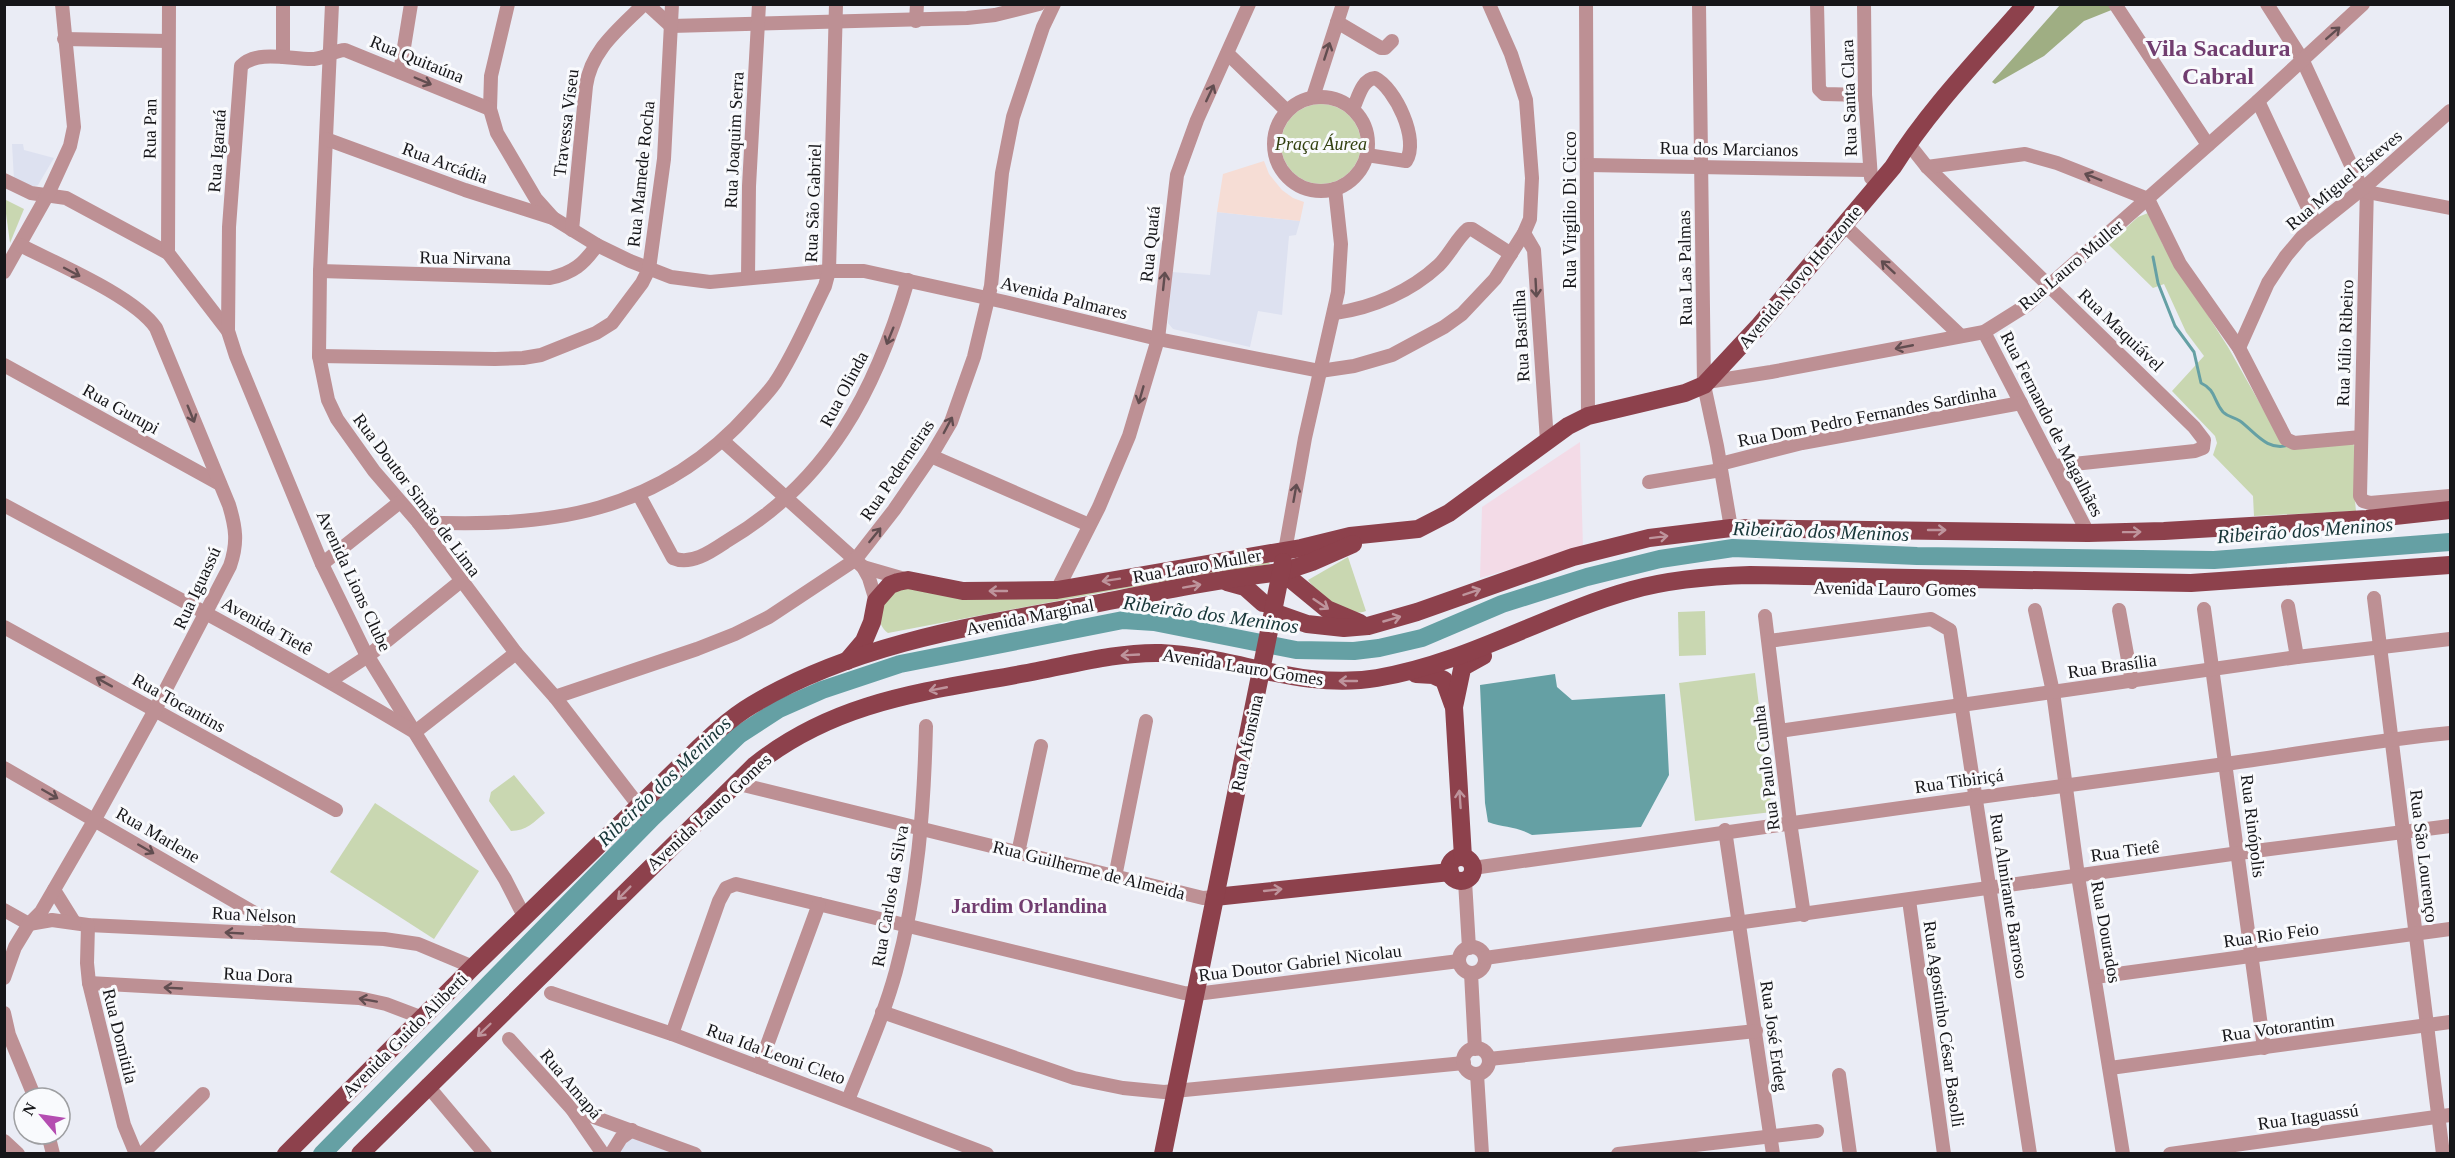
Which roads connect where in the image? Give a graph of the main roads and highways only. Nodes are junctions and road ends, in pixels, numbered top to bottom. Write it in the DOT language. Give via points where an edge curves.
graph roads {
  1 [pos="2026,4"];
  2 [pos="2041,4"];
  3 [pos="1911,147"];
  4 [pos="1706,383"];
  5 [pos="2451,510"];
  6 [pos="1404,531"];
  7 [pos="1278,552"];
  8 [pos="2451,565"];
  9 [pos="1276,573"];
  10 [pos="2451,576"];
  11 [pos="1222,580"];
  12 [pos="1266,617"];
  13 [pos="872,622"];
  14 [pos="1368,626"];
  15 [pos="908,641"];
  16 [pos="847,661"];
  17 [pos="1257,664"];
  18 [pos="1406,673"];
  19 [pos="1454,707"];
  20 [pos="1209,898"];
  21 [pos="1170,1091"];
  22 [pos="286,1154"];
  23 [pos="360,1154"];
  24 [pos="1151,1154"];
  25 [pos="1163,1154"];
  1 -- 3 [label="main road, Avenida Novo Horizonte"];
  2 -- 3 [label="main road, Avenida Novo Horizonte"];
  3 -- 4 [label="main road, Avenida Novo Horizonte"];
  4 -- 6 [label="main road, Rua Lauro Muller" via="1684,393 1588,416 1568,426 1449,513 1418,529"];
  14 -- 5 [label="main road, one-way" via="1573,557 1648,538 1731,528 2088,533 2356,520"];
  6 -- 7 [label="main road, Rua Lauro Muller" via="1350,536"];
  6 -- 9 [label="main road, Rua Lauro Muller" via="1348,546"];
  7 -- 9 [label="main road, Rua Afonsina"];
  7 -- 13 [label="main road, Rua Lauro Muller, one-way" via="1057,590 963,591 908,580 890,585 876,601"];
  8 -- 18 [label="main road, Avenida Lauro Gomes" via="2192,583 1703,577 1617,594"];
  9 -- 11 [label="main road, Rua Lauro Muller"];
  9 -- 12 [label="main road, Rua Afonsina"];
  9 -- 14 [label="main road, one-way" via="1327,609"];
  10 -- 19 [label="main road, Avenida Lauro Gomes" via="2192,593 1751,585 1684,590 1617,605 1479,658 1462,669"];
  11 -- 12 [label="main road" via="1245,587"];
  15 -- 11 [label="main road, Avenida Marginal, one-way"];
  12 -- 14 [label="main road" via="1344,628"];
  12 -- 17 [label="main road, Rua Afonsina"];
  13 -- 15 [label="main road, Avenida Marginal" via="887,638"];
  13 -- 16 [label="main road" via="864,641"];
  15 -- 16 [label="main road, Avenida Marginal"];
  16 -- 22 [label="main road, Avenida Guido Aliberti" via="751,705 711,737"];
  18 -- 17 [label="main road, Avenida Lauro Gomes, one-way" via="1341,681"];
  17 -- 20 [label="main road, Rua Afonsina"];
  17 -- 23 [label="main road, Avenida Lauro Gomes, one-way" via="1160,653 1117,656 906,695 810,728 779,747 735,783"];
  18 -- 19 [label="main road, Avenida Lauro Gomes" via="1441,678"];
  20 -- 19 [label="main road, Rua Guilherme de Almeida, one-way" via="1463,870"];
  20 -- 21 [label="main road, Rua Afonsina"];
  21 -- 24 [label="main road, Rua Afonsina"];
  21 -- 25 [label="main road, Rua Afonsina"];
}
